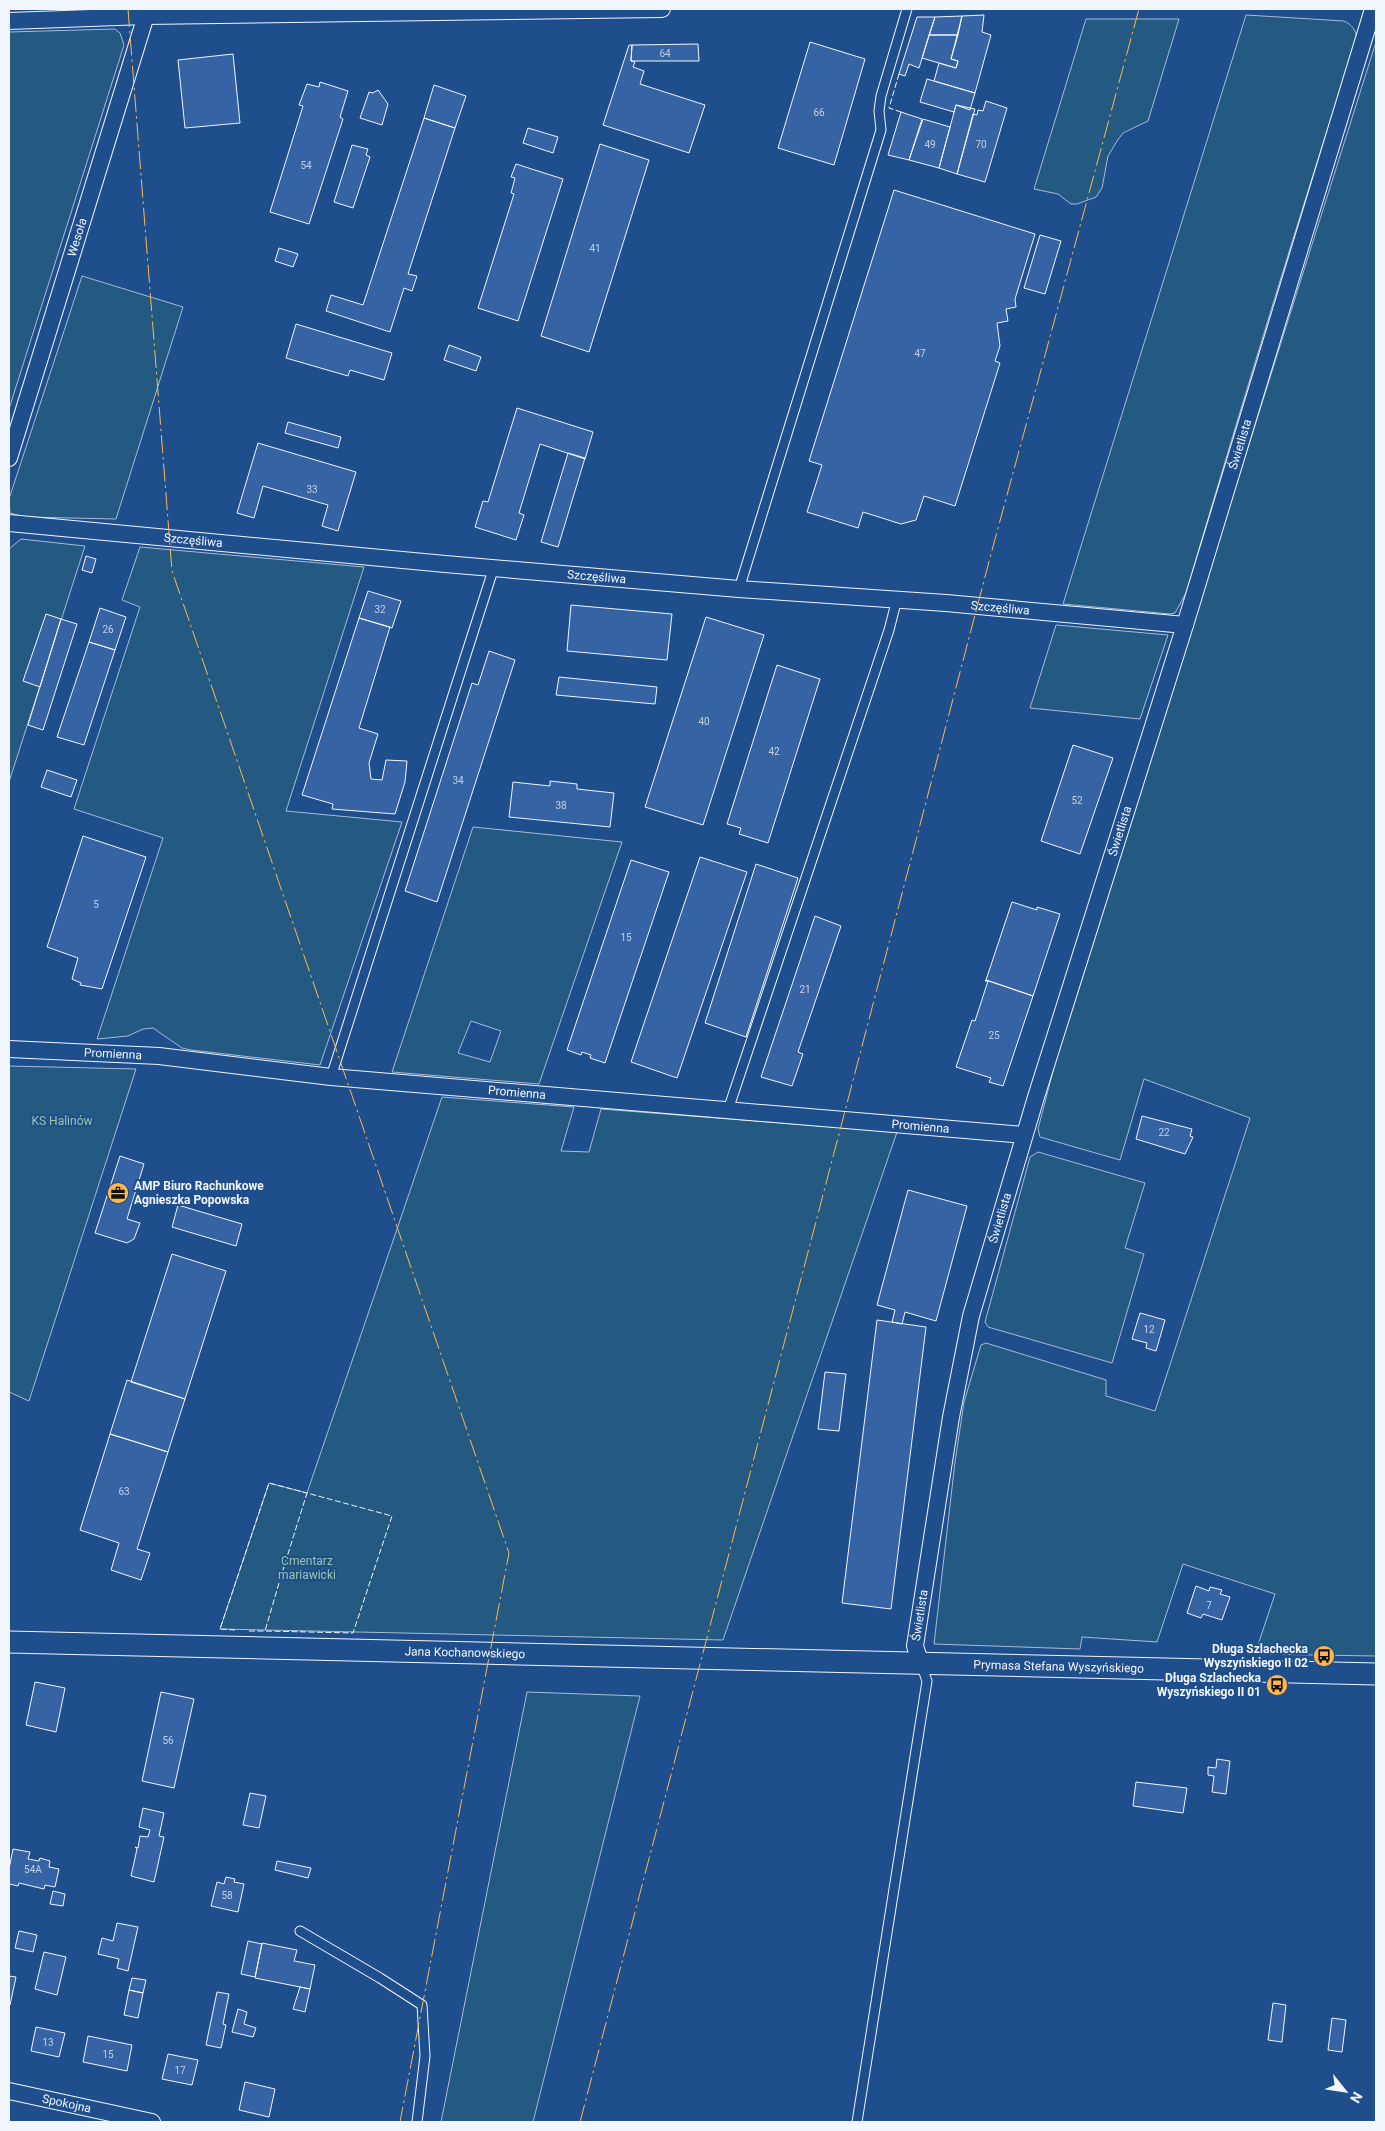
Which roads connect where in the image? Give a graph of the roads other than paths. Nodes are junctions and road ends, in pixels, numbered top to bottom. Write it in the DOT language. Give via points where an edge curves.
graph roads {
  1 [pos="662,9"];
  2 [pos="907,9"];
  3 [pos="1373,9"];
  4 [pos="146,12"];
  5 [pos="9,21"];
  6 [pos="9,458"];
  7 [pos="9,523"];
  8 [pos="494,567"];
  9 [pos="739,588"];
  10 [pos="897,599"];
  11 [pos="1186,625"];
  12 [pos="9,1049"];
  13 [pos="331,1077"];
  14 [pos="728,1110"];
  15 [pos="1024,1135"];
  16 [pos="9,1642"];
  17 [pos="922,1664"];
  18 [pos="1376,1674"];
  19 [pos="300,1931"];
  20 [pos="9,2091"];
  21 [pos="152,2122"];
  22 [pos="417,2122"];
  23 [pos="857,2122"];
  1 -- 4 [label="street"];
  2 -- 9 [label="lane" via="881,96 881,130"];
  3 -- 11 [label="street, Świetlista"];
  4 -- 5 [label="street"];
  4 -- 6 [label="street, Wesoła"];
  7 -- 8 [label="street, Szczęśliwa"];
  8 -- 9 [label="street, Szczęśliwa"];
  8 -- 13 [label="lane"];
  9 -- 10 [label="street, Szczęśliwa"];
  10 -- 11 [label="street, Szczęśliwa"];
  10 -- 14 [label="lane"];
  11 -- 15 [label="street, Świetlista"];
  12 -- 13 [label="street, Promienna" via="158,1056"];
  13 -- 14 [label="street, Promienna"];
  14 -- 15 [label="street, Promienna"];
  15 -- 17 [label="street, Świetlista" via="972,1316 951,1417 915,1646"];
  16 -- 17 [label="street, Jana Kochanowskiego"];
  17 -- 18 [label="street, Prymasa Stefana Wyszyńskiego"];
  17 -- 23 [label="lane" via="927,1681"];
  19 -- 22 [label="lane" via="422,2005 425,2056"];
  20 -- 21 [label="street, Spokojna"];
}
